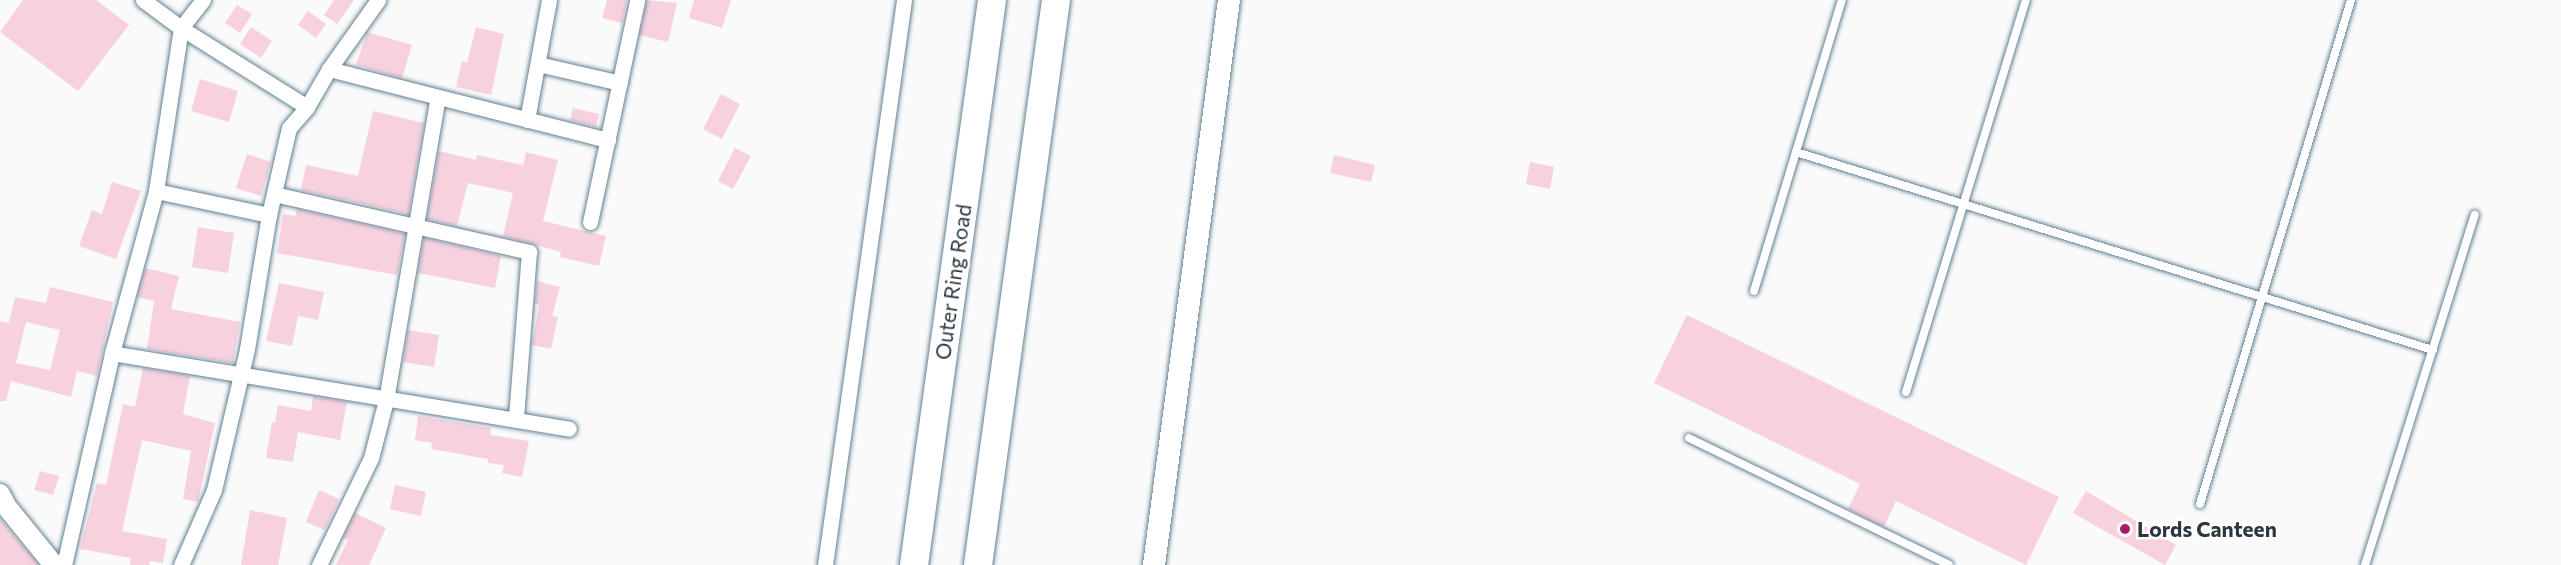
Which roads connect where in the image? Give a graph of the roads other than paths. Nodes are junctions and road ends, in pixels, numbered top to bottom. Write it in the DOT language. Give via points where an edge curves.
graph roads {
  1 [pos="143,0"];
  2 [pos="203,0"];
  3 [pos="378,0"];
  4 [pos="549,0"];
  5 [pos="637,0"];
  6 [pos="904,0"];
  7 [pos="992,0"];
  8 [pos="1056,0"];
  9 [pos="1230,0"];
  10 [pos="1842,0"];
  11 [pos="2026,0"];
  12 [pos="2351,0"];
  13 [pos="181,28"];
  14 [pos="538,63"];
  15 [pos="329,69"];
  16 [pos="620,83"];
  17 [pos="438,96"];
  18 [pos="307,107"];
  19 [pos="527,120"];
  20 [pos="608,140"];
  21 [pos="1796,152"];
  22 [pos="156,191"];
  23 [pos="273,194"];
  24 [pos="1964,204"];
  25 [pos="2475,215"];
  26 [pos="269,216"];
  27 [pos="590,222"];
  28 [pos="417,224"];
  29 [pos="1754,291"];
  30 [pos="2262,297"];
  31 [pos="2433,350"];
  32 [pos="112,353"];
  33 [pos="241,375"];
  34 [pos="1906,392"];
  35 [pos="387,400"];
  36 [pos="516,419"];
  37 [pos="569,429"];
  38 [pos="1689,438"];
  39 [pos="0,494"];
  40 [pos="2200,504"];
  41 [pos="54,565"];
  42 [pos="64,565"];
  43 [pos="181,565"];
  44 [pos="319,565"];
  45 [pos="825,565"];
  46 [pos="914,565"];
  47 [pos="978,565"];
  48 [pos="1154,565"];
  49 [pos="1948,565"];
  50 [pos="2364,565"];
  1 -- 13 [label="street"];
  2 -- 13 [label="street"];
  3 -- 15 [label="street"];
  4 -- 14 [label="street"];
  5 -- 16 [label="street"];
  6 -- 45 [label="street"];
  7 -- 46 [label="highway, Outer Ring Road"];
  8 -- 47 [label="highway"];
  9 -- 48 [label="main road"];
  10 -- 21 [label="lane"];
  11 -- 24 [label="lane"];
  12 -- 30 [label="lane"];
  13 -- 18 [label="street"];
  13 -- 22 [label="street"];
  14 -- 16 [label="street"];
  14 -- 19 [label="street"];
  15 -- 17 [label="street"];
  15 -- 18 [label="street"];
  16 -- 20 [label="street"];
  17 -- 19 [label="street"];
  17 -- 28 [label="street"];
  18 -- 23 [label="street" via="289,128"];
  19 -- 20 [label="street"];
  20 -- 27 [label="street"];
  21 -- 24 [label="lane"];
  21 -- 29 [label="lane"];
  22 -- 26 [label="street"];
  22 -- 32 [label="street"];
  23 -- 26 [label="street"];
  23 -- 28 [label="street"];
  24 -- 30 [label="lane"];
  24 -- 34 [label="lane"];
  25 -- 31 [label="lane"];
  26 -- 33 [label="street"];
  28 -- 35 [label="street"];
  28 -- 36 [label="street" via="529,252"];
  30 -- 31 [label="lane"];
  30 -- 40 [label="lane"];
  31 -- 50 [label="lane"];
  32 -- 33 [label="street"];
  32 -- 42 [label="street"];
  33 -- 35 [label="street"];
  33 -- 43 [label="street" via="214,490"];
  35 -- 36 [label="street"];
  35 -- 44 [label="street" via="371,458"];
  36 -- 37 [label="street"];
  38 -- 49 [label="lane"];
  39 -- 41 [label="street"];
}
